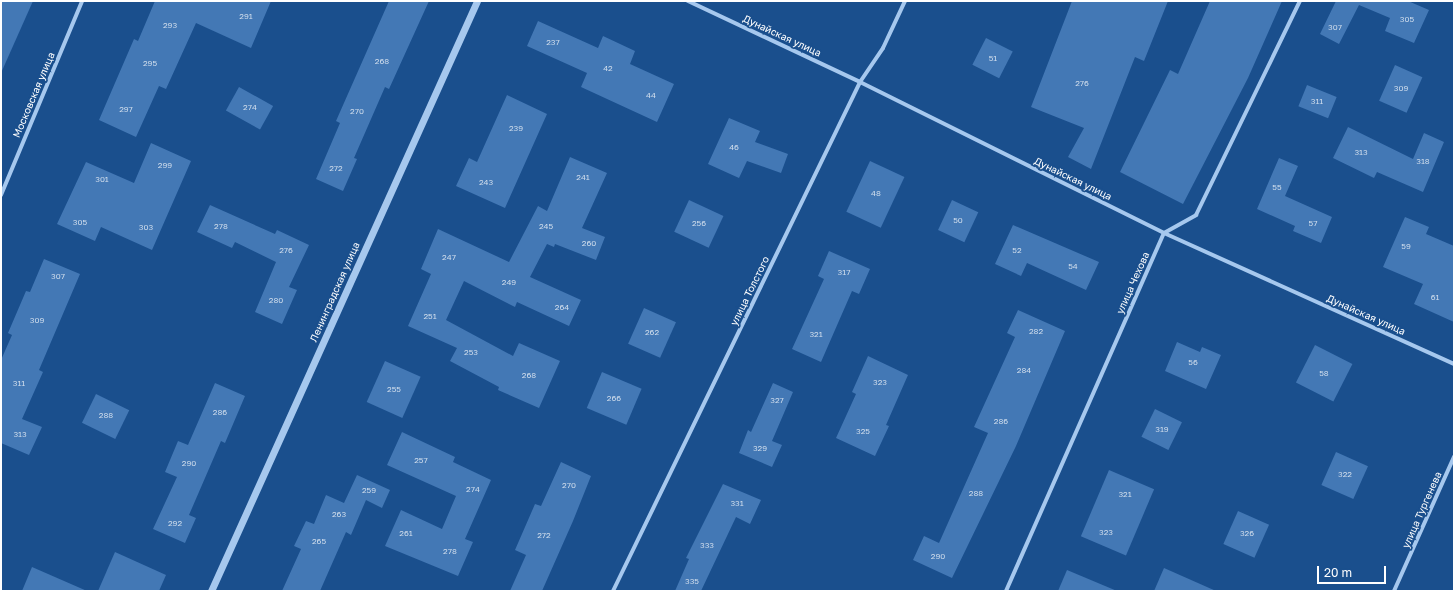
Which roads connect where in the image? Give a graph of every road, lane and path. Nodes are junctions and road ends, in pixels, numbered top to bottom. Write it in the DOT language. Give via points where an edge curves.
graph roads {
  1 [pos="82,1"];
  2 [pos="477,1"];
  3 [pos="688,1"];
  4 [pos="905,1"];
  5 [pos="1300,1"];
  6 [pos="860,82"];
  7 [pos="1,195"];
  8 [pos="1164,233"];
  9 [pos="1454,364"];
  10 [pos="1454,456"];
  11 [pos="211,591"];
  12 [pos="613,591"];
  13 [pos="1006,591"];
  14 [pos="1394,591"];
  1 -- 7 [label="street, Московская улица"];
  2 -- 11 [label="street, Ленинградская улица"];
  3 -- 6 [label="street, Дунайская улица"];
  4 -- 6 [label="street, улица Толстого" via="883,48"];
  5 -- 8 [label="street" via="1196,216"];
  6 -- 8 [label="street, Дунайская улица"];
  6 -- 12 [label="street, улица Толстого"];
  8 -- 9 [label="street, Дунайская улица"];
  8 -- 13 [label="street, улица Чехова"];
  10 -- 14 [label="street, улица Тургенева"];
}
